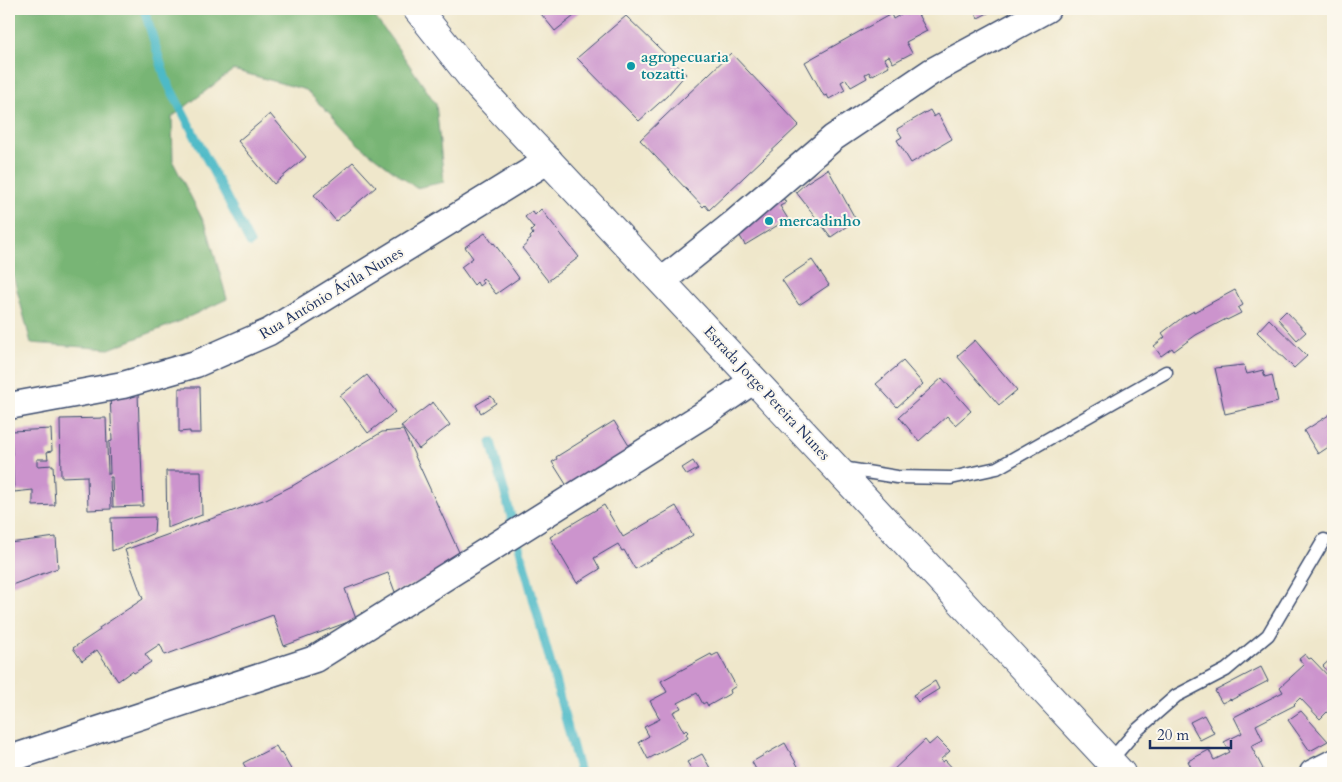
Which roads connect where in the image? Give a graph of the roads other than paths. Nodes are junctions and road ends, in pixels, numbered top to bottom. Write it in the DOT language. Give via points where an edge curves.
graph roads {
  1 [pos="1046,9"];
  2 [pos="424,11"];
  3 [pos="549,160"];
  4 [pos="662,281"];
  5 [pos="1166,372"];
  6 [pos="754,380"];
  7 [pos="9,406"];
  8 [pos="835,466"];
  9 [pos="1324,540"];
  10 [pos="9,759"];
  11 [pos="1333,763"];
  12 [pos="1115,767"];
  13 [pos="1313,773"];
  1 -- 4 [label="street" via="931,72 833,138"];
  2 -- 3 [label="street, Estrada Jorge Pereira Nunes" via="479,87"];
  3 -- 4 [label="street, Estrada Jorge Pereira Nunes"];
  3 -- 7 [label="street, Rua Antônio Ávila Nunes" via="268,332 196,364 123,385"];
  4 -- 6 [label="street, Estrada Jorge Pereira Nunes"];
  5 -- 8 [label="lane" via="997,468 952,478 915,478"];
  6 -- 8 [label="street, Estrada Jorge Pereira Nunes"];
  6 -- 10 [label="street" via="315,659"];
  8 -- 12 [label="street, Estrada Jorge Pereira Nunes"];
  9 -- 12 [label="lane" via="1268,635 1226,670 1176,696 1136,731"];
  11 -- 13 [label="street"];
}
